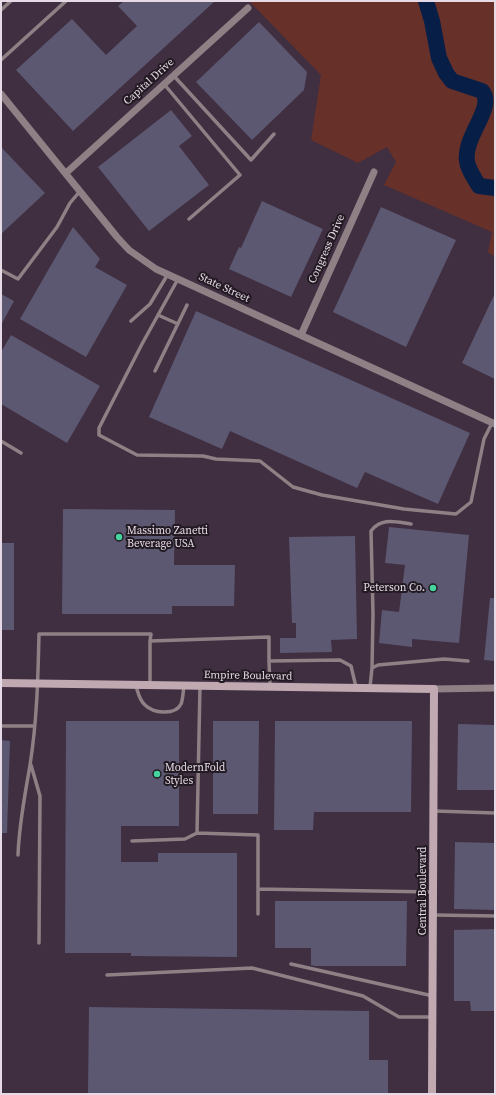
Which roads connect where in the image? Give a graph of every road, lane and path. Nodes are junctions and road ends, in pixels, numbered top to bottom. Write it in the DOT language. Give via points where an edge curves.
graph roads {
  1 [pos="11,1"];
  2 [pos="66,1"];
  3 [pos="248,8"];
  4 [pos="1,10"];
  5 [pos="1,60"];
  6 [pos="173,75"];
  7 [pos="164,84"];
  8 [pos="1,94"];
  9 [pos="274,134"];
  10 [pos="374,172"];
  11 [pos="66,173"];
  12 [pos="80,191"];
  13 [pos="189,219"];
  14 [pos="1,270"];
  15 [pos="168,274"];
  16 [pos="178,279"];
  17 [pos="187,305"];
  18 [pos="158,315"];
  19 [pos="131,321"];
  20 [pos="178,324"];
  21 [pos="301,335"];
  22 [pos="155,371"];
  23 [pos="494,424"];
  24 [pos="1,441"];
  25 [pos="21,453"];
  26 [pos="411,524"];
  27 [pos="150,641"];
  28 [pos="269,661"];
  29 [pos="468,661"];
  30 [pos="372,668"];
  31 [pos="1,683"];
  32 [pos="39,683"];
  33 [pos="136,684"];
  34 [pos="150,685"];
  35 [pos="184,686"];
  36 [pos="200,686"];
  37 [pos="270,687"];
  38 [pos="356,687"];
  39 [pos="370,687"];
  40 [pos="495,688"];
  41 [pos="434,689"];
  42 [pos="1,726"];
  43 [pos="34,726"];
  44 [pos="30,764"];
  45 [pos="435,811"];
  46 [pos="495,813"];
  47 [pos="197,833"];
  48 [pos="132,841"];
  49 [pos="18,855"];
  50 [pos="258,889"];
  51 [pos="434,892"];
  52 [pos="258,914"];
  53 [pos="434,915"];
  54 [pos="495,916"];
  55 [pos="39,943"];
  56 [pos="291,964"];
  57 [pos="107,975"];
  58 [pos="434,996"];
  59 [pos="434,1017"];
  60 [pos="432,1094"];
  1 -- 4 [label="lane"];
  2 -- 5 [label="lane"];
  3 -- 6 [label="street, Capital Drive"];
  6 -- 7 [label="street, Capital Drive"];
  6 -- 9 [label="lane" via="251,160"];
  7 -- 11 [label="street, Capital Drive"];
  7 -- 13 [label="lane" via="240,175"];
  8 -- 11 [label="street, State Street"];
  10 -- 21 [label="street, Congress Drive"];
  11 -- 12 [label="street, State Street"];
  12 -- 14 [label="lane" via="18,279"];
  12 -- 15 [label="street, State Street" via="129,250 143,261"];
  15 -- 16 [label="street, State Street"];
  15 -- 19 [label="lane" via="150,304"];
  16 -- 18 [label="lane"];
  16 -- 21 [label="street, State Street"];
  17 -- 20 [label="lane"];
  18 -- 20 [label="lane"];
  18 -- 23 [label="lane" via="99,428 99,435 137,455 203,456 260,461 293,486 322,495 404,509 456,514 471,502 484,439"];
  20 -- 22 [label="lane"];
  21 -- 23 [label="street, State Street"];
  24 -- 25 [label="lane"];
  26 -- 30 [label="lane" via="385,521 377,524 372,531"];
  27 -- 28 [label="lane" via="269,637"];
  27 -- 32 [label="lane" via="151,634 39,634"];
  27 -- 34 [label="lane"];
  28 -- 37 [label="lane"];
  28 -- 38 [label="lane" via="340,660 351,666"];
  29 -- 30 [label="lane" via="444,659 389,663"];
  30 -- 39 [label="lane"];
  31 -- 32 [label="street, Empire Boulevard"];
  32 -- 33 [label="street, Empire Boulevard"];
  32 -- 43 [label="lane"];
  33 -- 34 [label="street, Empire Boulevard"];
  33 -- 35 [label="lane" via="144,705 152,710 169,712 181,704"];
  34 -- 35 [label="street, Empire Boulevard"];
  35 -- 36 [label="street, Empire Boulevard"];
  36 -- 37 [label="street, Empire Boulevard"];
  36 -- 47 [label="lane"];
  37 -- 38 [label="street, Empire Boulevard"];
  38 -- 39 [label="street, Empire Boulevard"];
  39 -- 41 [label="street, Empire Boulevard"];
  40 -- 41 [label="street, Empire Boulevard"];
  41 -- 45 [label="street, Central Boulevard"];
  42 -- 43 [label="lane"];
  43 -- 44 [label="lane"];
  44 -- 49 [label="lane" via="19,826"];
  44 -- 55 [label="lane" via="40,796"];
  45 -- 46 [label="lane"];
  45 -- 51 [label="street, Central Boulevard"];
  47 -- 48 [label="lane" via="185,839"];
  47 -- 50 [label="lane" via="258,835"];
  50 -- 51 [label="lane"];
  50 -- 52 [label="lane"];
  51 -- 53 [label="street, Central Boulevard"];
  53 -- 54 [label="lane"];
  53 -- 58 [label="street, Central Boulevard"];
  56 -- 58 [label="lane"];
  57 -- 59 [label="lane" via="252,968 363,996 399,1017"];
  58 -- 59 [label="street, Central Boulevard"];
  59 -- 60 [label="street, Central Boulevard"];
}
